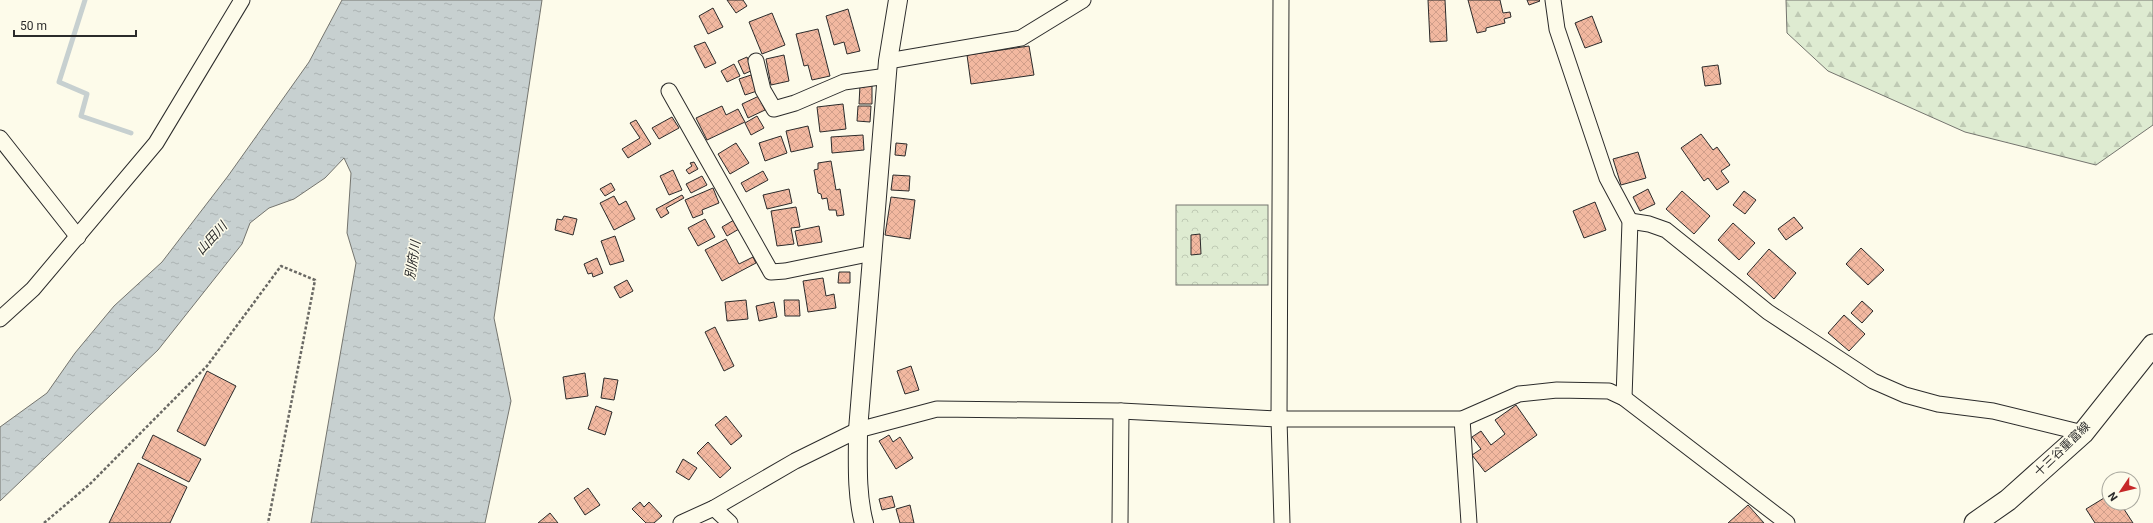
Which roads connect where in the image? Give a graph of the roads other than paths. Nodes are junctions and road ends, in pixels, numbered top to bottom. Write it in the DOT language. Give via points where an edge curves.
graph roads {
  1 [pos="242,0"];
  2 [pos="898,0"];
  3 [pos="1083,0"];
  4 [pos="1281,0"];
  5 [pos="1553,0"];
  6 [pos="756,61"];
  7 [pos="888,68"];
  8 [pos="669,91"];
  9 [pos="0,138"];
  10 [pos="1630,221"];
  11 [pos="78,237"];
  12 [pos="873,253"];
  13 [pos="0,319"];
  14 [pos="2153,345"];
  15 [pos="1624,398"];
  16 [pos="1121,411"];
  17 [pos="1279,419"];
  18 [pos="1462,419"];
  19 [pos="858,430"];
  20 [pos="2083,433"];
  21 [pos="714,508"];
  22 [pos="681,523"];
  23 [pos="730,523"];
  24 [pos="864,523"];
  25 [pos="1120,523"];
  26 [pos="1282,523"];
  27 [pos="1468,523"];
  28 [pos="1787,523"];
  29 [pos="1975,523"];
  1 -- 11 [label="street" via="156,143"];
  2 -- 7 [label="street"];
  3 -- 7 [label="street" via="1021,38"];
  4 -- 17 [label="street"];
  5 -- 10 [label="street" via="1557,29 1607,178"];
  6 -- 7 [label="street" via="763,90 774,109"];
  7 -- 12 [label="street"];
  8 -- 12 [label="street" via="770,272"];
  9 -- 11 [label="street"];
  10 -- 15 [label="street"];
  10 -- 20 [label="street" via="1666,230 1768,312 1873,381 1905,395 1938,404 1993,411"];
  11 -- 13 [label="street" via="33,289"];
  12 -- 19 [label="street"];
  14 -- 20 [label="main road, 十三谷重富線"];
  15 -- 18 [label="street" via="1609,391 1557,390 1519,394"];
  15 -- 28 [label="street"];
  16 -- 17 [label="street"];
  16 -- 19 [label="street" via="937,410"];
  16 -- 25 [label="street"];
  17 -- 18 [label="street"];
  17 -- 26 [label="street"];
  18 -- 27 [label="street"];
  19 -- 21 [label="street" via="795,461"];
  19 -- 24 [label="street" via="858,470"];
  20 -- 29 [label="main road, 十三谷重富線" via="2008,500"];
  21 -- 22 [label="street"];
  21 -- 23 [label="street"];
}
